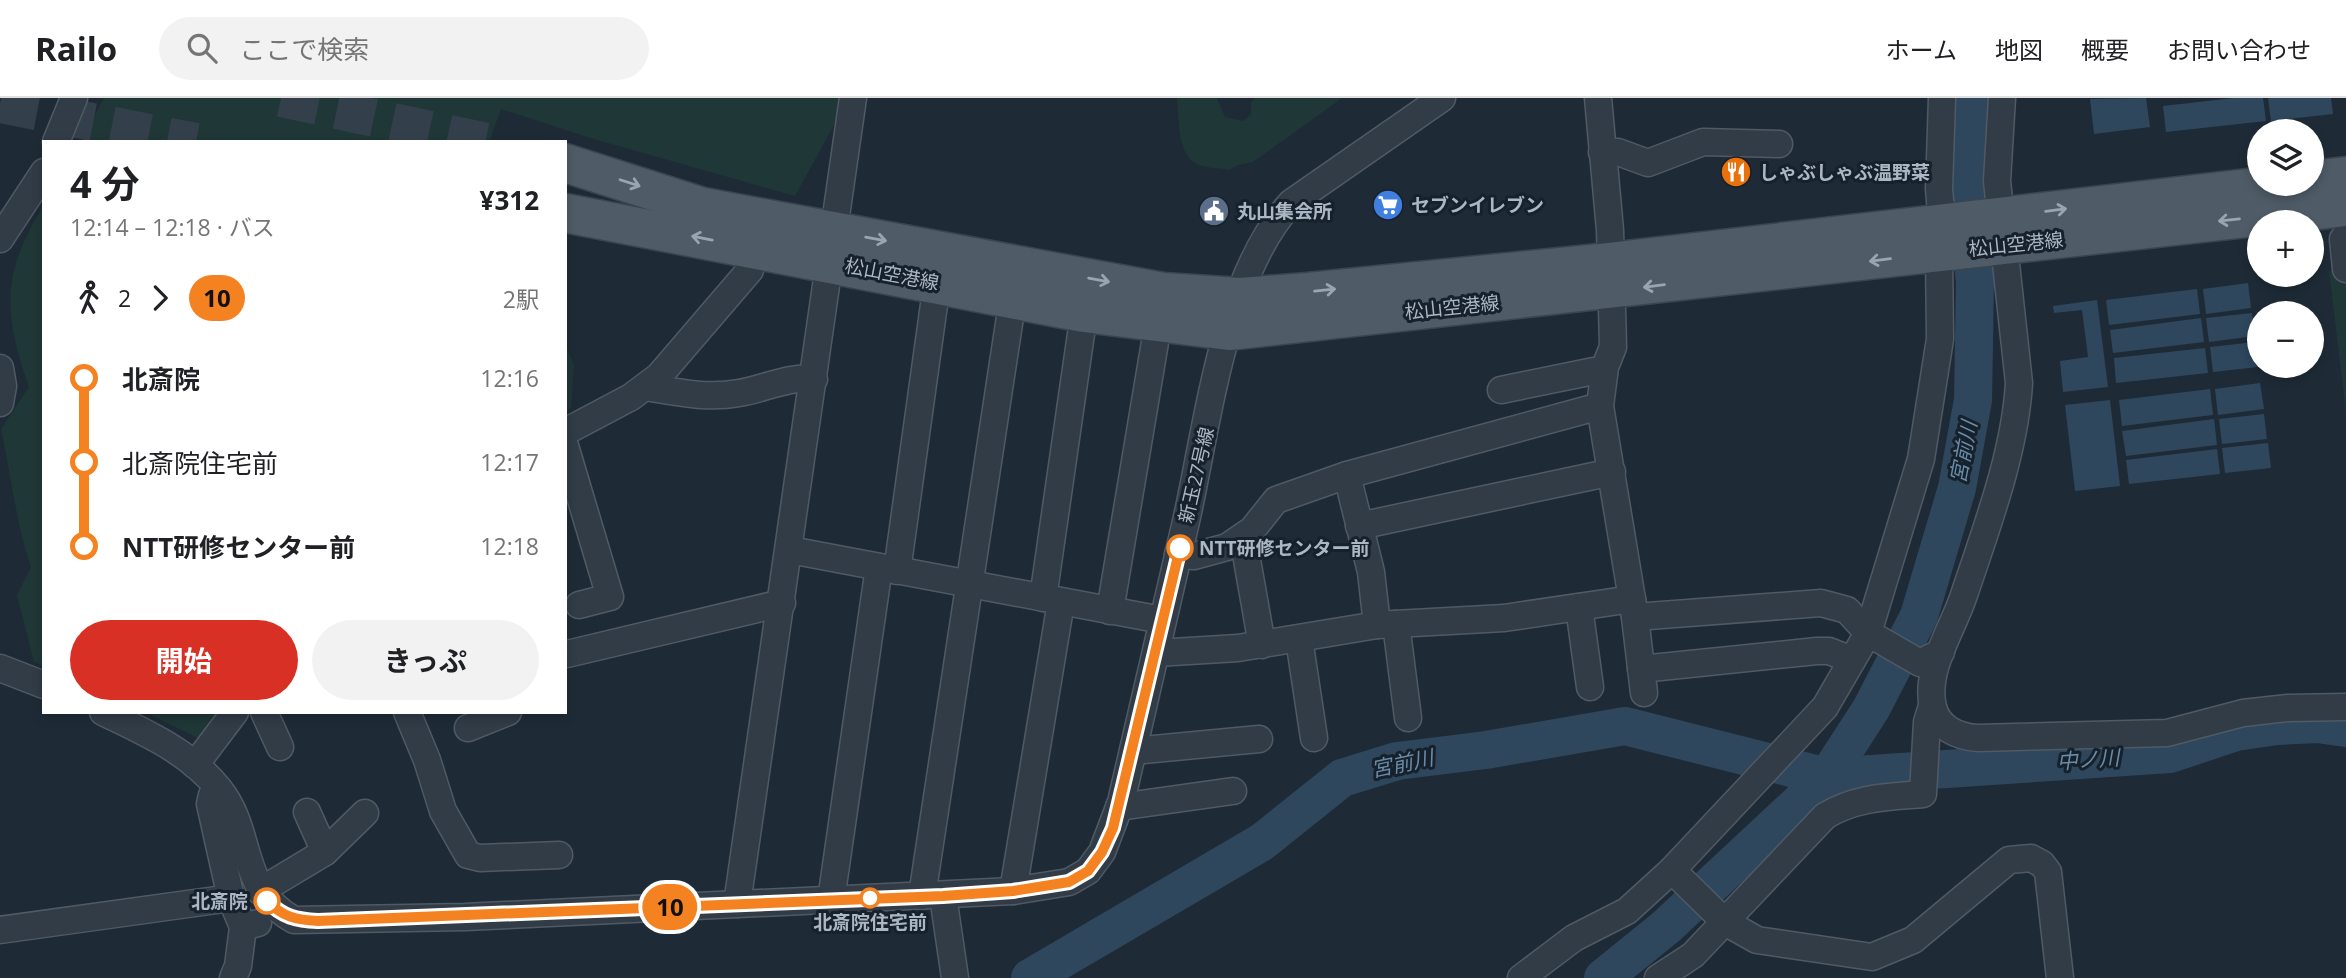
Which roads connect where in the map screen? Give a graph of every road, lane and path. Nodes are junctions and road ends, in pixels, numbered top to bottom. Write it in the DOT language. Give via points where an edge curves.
graph roads {
  1 [pos="74,98"];
  2 [pos="853,98"];
  3 [pos="1442,98"];
  4 [pos="1598,98"];
  5 [pos="1942,98"];
  6 [pos="2002,98"];
  7 [pos="57,140"];
  8 [pos="1779,144"];
  9 [pos="1602,152"];
  10 [pos="567,164"];
  11 [pos="42,175"];
  12 [pos="2346,176"];
  13 [pos="2324,179"];
  14 [pos="2286,206"];
  15 [pos="567,213"];
  16 [pos="2344,223"];
  17 [pos="1995,232"];
  18 [pos="1944,238"];
  19 [pos="0,239"];
  20 [pos="833,247"];
  21 [pos="754,248"];
  22 [pos="2346,268"];
  23 [pos="1610,276"];
  24 [pos="1016,282"];
  25 [pos="937,283"];
  26 [pos="1084,313"];
  27 [pos="1234,314"];
  28 [pos="1157,324"];
  29 [pos="0,368"];
  30 [pos="1604,373"];
  31 [pos="814,379"];
  32 [pos="645,387"];
  33 [pos="1501,390"];
  34 [pos="0,402"];
  35 [pos="1600,406"];
  36 [pos="567,431"];
  37 [pos="567,453"];
  38 [pos="1612,472"];
  39 [pos="1347,475"];
  40 [pos="1359,526"];
  41 [pos="1243,537"];
  42 [pos="790,550"];
  43 [pos="1178,554"];
  44 [pos="888,569"];
  45 [pos="970,584"];
  46 [pos="1052,600"];
  47 [pos="782,603"];
  48 [pos="579,605"];
  49 [pos="1579,607"];
  50 [pos="1634,608"];
  51 [pos="1110,611"];
  52 [pos="1162,621"];
  53 [pos="1387,624"];
  54 [pos="1868,633"];
  55 [pos="1299,639"];
  56 [pos="1262,645"];
  57 [pos="1156,653"];
  58 [pos="567,654"];
  59 [pos="1931,658"];
  60 [pos="1852,660"];
  61 [pos="1,667"];
  62 [pos="42,684"];
  63 [pos="1590,687"];
  64 [pos="1932,706"];
  65 [pos="2346,707"];
  66 [pos="107,714"];
  67 [pos="233,714"];
  68 [pos="265,714"];
  69 [pos="408,714"];
  70 [pos="1408,718"];
  71 [pos="1314,738"];
  72 [pos="1259,739"];
  73 [pos="280,747"];
  74 [pos="1133,751"];
  75 [pos="195,765"];
  76 [pos="218,788"];
  77 [pos="1233,791"];
  78 [pos="1119,807"];
  79 [pos="307,812"];
  80 [pos="365,813"];
  81 [pos="325,852"];
  82 [pos="559,855"];
  83 [pos="1677,873"];
  84 [pos="1013,891"];
  85 [pos="932,896"];
  86 [pos="231,898"];
  87 [pos="831,900"];
  88 [pos="268,901"];
  89 [pos="737,904"];
  90 [pos="1720,918"];
  91 [pos="243,927"];
  92 [pos="0,930"];
  93 [pos="1695,966"];
  94 [pos="955,977"];
  95 [pos="233,978"];
  96 [pos="1521,978"];
  97 [pos="1658,978"];
  98 [pos="2060,978"];
  1 -- 7 [label="street"];
  2 -- 20 [label="street"];
  3 -- 27 [label="street, 新玉27号線" via="1291,203 1256,252"];
  4 -- 9 [label="street"];
  5 -- 18 [label="street" via="1939,189"];
  6 -- 17 [label="street"];
  8 -- 9 [label="street" via="1703,142 1648,163 1618,152"];
  9 -- 23 [label="street"];
  10 -- 20 [label="main road, 松山空港線, one-way"];
  11 -- 19 [label="street"];
  12 -- 13 [label="main road"];
  14 -- 16 [label="main road, 松山空港線"];
  14 -- 17 [label="main road, 松山空港線"];
  21 -- 15 [label="main road, 松山空港線, one-way"];
  16 -- 22 [label="street"];
  17 -- 18 [label="main road, 松山空港線"];
  17 -- 59 [label="street" via="2019,383 2017,407 1992,513"];
  18 -- 23 [label="main road, 松山空港線"];
  18 -- 54 [label="street" via="1940,339 1921,459"];
  20 -- 21 [label="main road, 松山空港線"];
  20 -- 24 [label="main road, 松山空港線, one-way"];
  20 -- 25 [label="main road, 松山空港線"];
  20 -- 31 [label="street"];
  21 -- 32 [label="street" via="750,270"];
  23 -- 27 [label="main road, 松山空港線"];
  23 -- 30 [label="street" via="1614,347"];
  24 -- 25 [label="main road, 松山空港線"];
  24 -- 26 [label="main road, 松山空港線"];
  24 -- 27 [label="main road, 松山空港線, one-way" via="1163,292"];
  24 -- 45 [label="street"];
  25 -- 44 [label="street"];
  26 -- 28 [label="main road, 松山空港線"];
  26 -- 46 [label="street"];
  27 -- 28 [label="main road, 松山空港線"];
  27 -- 43 [label="street, 新玉27号線"];
  28 -- 51 [label="street"];
  29 -- 34 [label="street"];
  30 -- 33 [label="street" via="1594,371"];
  30 -- 35 [label="street"];
  31 -- 32 [label="street" via="798,377 716,395"];
  31 -- 42 [label="street"];
  32 -- 36 [label="street"];
  35 -- 38 [label="street"];
  35 -- 39 [label="street"];
  37 -- 48 [label="street" via="610,597"];
  38 -- 40 [label="street"];
  38 -- 50 [label="street"];
  39 -- 40 [label="street"];
  39 -- 41 [label="street" via="1276,499"];
  40 -- 53 [label="street"];
  41 -- 43 [label="street" via="1211,553"];
  41 -- 56 [label="street"];
  42 -- 44 [label="street"];
  42 -- 47 [label="street"];
  43 -- 52 [label="street, 新玉27号線"];
  44 -- 45 [label="street"];
  44 -- 87 [label="street"];
  45 -- 46 [label="street"];
  45 -- 85 [label="street"];
  46 -- 51 [label="street"];
  46 -- 84 [label="street"];
  47 -- 58 [label="street"];
  47 -- 89 [label="street"];
  49 -- 50 [label="street"];
  49 -- 53 [label="street" via="1504,618"];
  49 -- 63 [label="street"];
  50 -- 54 [label="street" via="1821,603 1847,610"];
  50 -- 60 [label="street" via="1642,681 1817,651"];
  51 -- 52 [label="street"];
  52 -- 57 [label="street, 新玉27号線"];
  53 -- 55 [label="street"];
  53 -- 70 [label="street"];
  54 -- 59 [label="street"];
  54 -- 60 [label="street"];
  55 -- 56 [label="street"];
  55 -- 71 [label="street"];
  56 -- 57 [label="street"];
  57 -- 74 [label="street, 新玉27号線"];
  59 -- 64 [label="street"];
  60 -- 83 [label="street" via="1825,707"];
  61 -- 62 [label="street"];
  64 -- 65 [label="street" via="1949,730 1978,738 2167,733 2243,713"];
  64 -- 90 [label="street" via="1923,794 1844,804 1825,816"];
  66 -- 75 [label="street"];
  67 -- 75 [label="street"];
  68 -- 73 [label="street"];
  69 -- 82 [label="street" via="443,811 468,855"];
  72 -- 74 [label="street"];
  74 -- 78 [label="street, 新玉27号線"];
  75 -- 76 [label="street"];
  76 -- 86 [label="street" via="210,804"];
  76 -- 88 [label="street"];
  77 -- 78 [label="street"];
  78 -- 84 [label="street, 新玉27号線" via="1102,852 1088,871 1069,882"];
  79 -- 81 [label="street"];
  80 -- 81 [label="street"];
  81 -- 88 [label="street"];
  83 -- 90 [label="street"];
  83 -- 96 [label="street" via="1627,911 1574,938"];
  84 -- 85 [label="street, 新玉27号線"];
  85 -- 87 [label="street, 新玉27号線"];
  85 -- 94 [label="street"];
  86 -- 91 [label="street"];
  86 -- 92 [label="street"];
  87 -- 89 [label="street, 新玉27号線"];
  88 -- 89 [label="street, 新玉27号線" via="294,920 318,921"];
  88 -- 91 [label="street" via="266,919"];
  90 -- 93 [label="street"];
  90 -- 98 [label="street" via="1757,940 1872,957 1913,940 2009,860 2031,858 2048,872"];
  91 -- 95 [label="street"];
  93 -- 97 [label="street"];
}
